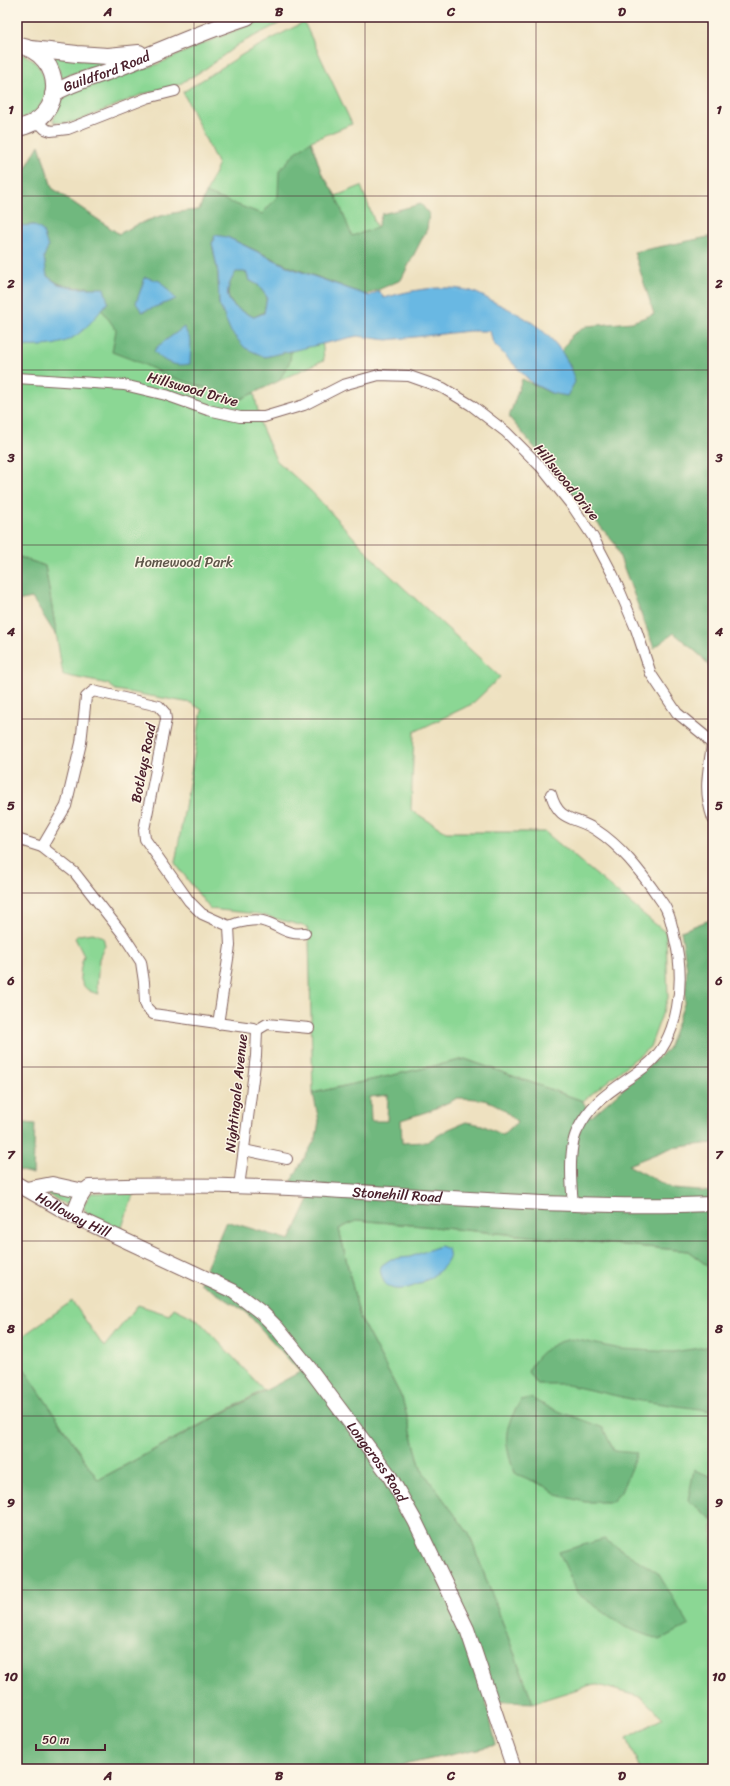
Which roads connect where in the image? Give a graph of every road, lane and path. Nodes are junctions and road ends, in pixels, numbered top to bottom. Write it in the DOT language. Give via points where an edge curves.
graph roads {
  1 [pos="247,17"];
  2 [pos="24,47"];
  3 [pos="159,50"];
  4 [pos="175,91"];
  5 [pos="53,94"];
  6 [pos="24,128"];
  7 [pos="17,378"];
  8 [pos="551,794"];
  9 [pos="713,819"];
  10 [pos="17,839"];
  11 [pos="42,846"];
  12 [pos="229,926"];
  13 [pos="305,933"];
  14 [pos="218,1024"];
  15 [pos="309,1028"];
  16 [pos="257,1030"];
  17 [pos="244,1150"];
  18 [pos="287,1159"];
  19 [pos="22,1186"];
  20 [pos="240,1187"];
  21 [pos="84,1191"];
  22 [pos="573,1203"];
  23 [pos="713,1204"];
  24 [pos="73,1216"];
  25 [pos="130,1244"];
  26 [pos="514,1769"];
  1 -- 3 [label="main road, Guildford Road"];
  2 -- 3 [label="main road, Guildford Road" via="115,56"];
  2 -- 5 [label="main road" via="41,57 49,66 54,83"];
  3 -- 5 [label="main road, Guildford Road" via="63,87"];
  4 -- 6 [label="street" via="147,98 68,129 51,131"];
  5 -- 6 [label="main road" via="50,106"];
  7 -- 9 [label="street, Hillswood Drive" via="124,385 240,417 264,417 304,405 343,385 379,375 409,376 443,388 471,405 506,432 541,467 593,537 613,575 636,629 651,674 677,713 712,745 706,786"];
  8 -- 22 [label="street" via="554,806 564,816 595,829 619,848 646,879 667,910 676,941 680,978 676,1016 663,1047 647,1065 601,1097 589,1110 576,1133 571,1159"];
  10 -- 11 [label="street, Nightingale Avenue"];
  11 -- 12 [label="street, Botleys Road" via="66,806 81,743 86,697 93,691 155,703 163,709 166,719 144,830 145,839 189,901 202,914"];
  11 -- 14 [label="street, Nightingale Avenue" via="75,873 122,933 141,962 147,1008 153,1014"];
  12 -- 13 [label="street" via="257,920 283,928 292,934"];
  12 -- 14 [label="street" via="230,946"];
  14 -- 16 [label="street, Nightingale Avenue"];
  15 -- 16 [label="street" via="267,1024"];
  16 -- 17 [label="street, Nightingale Avenue"];
  17 -- 18 [label="street"];
  17 -- 20 [label="street, Nightingale Avenue"];
  19 -- 21 [label="main road, Stonehill Road" via="52,1184"];
  19 -- 24 [label="main road, Holloway Hill"];
  20 -- 21 [label="main road, Stonehill Road" via="155,1185 89,1187"];
  20 -- 22 [label="main road, Stonehill Road"];
  21 -- 24 [label="main road"];
  22 -- 23 [label="main road, Stonehill Road"];
  24 -- 25 [label="main road, Holloway Hill"];
  25 -- 26 [label="main road, Longcross Road" via="218,1283 262,1313 310,1368 389,1475 415,1521 467,1629"];
}
